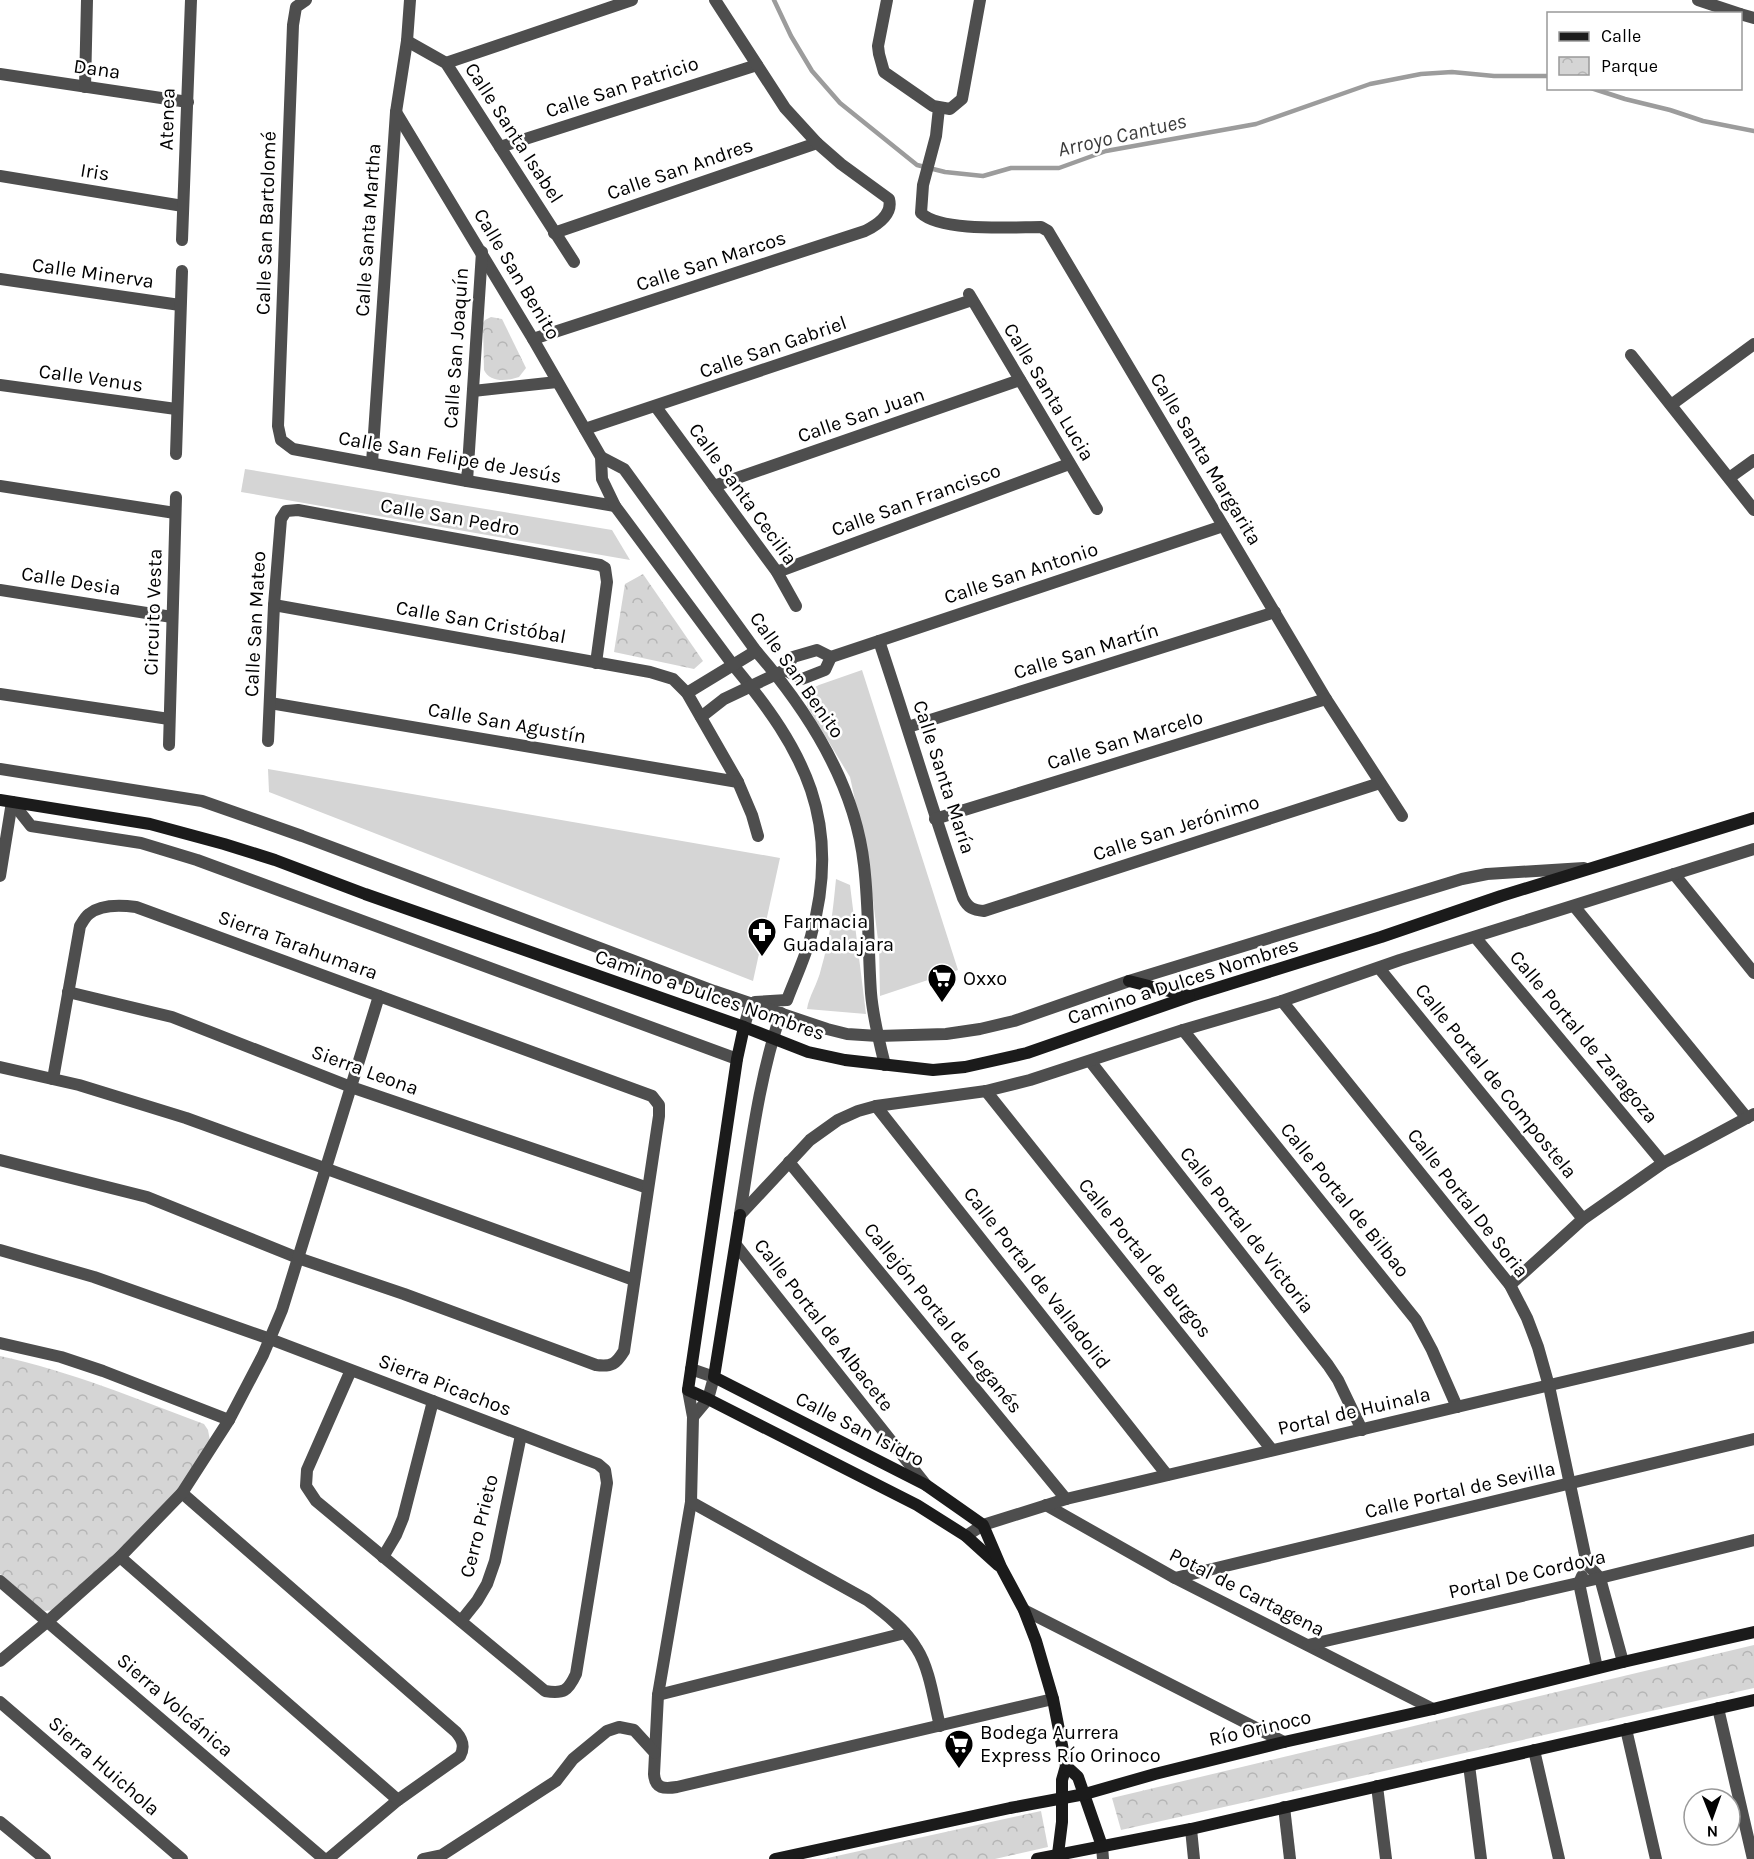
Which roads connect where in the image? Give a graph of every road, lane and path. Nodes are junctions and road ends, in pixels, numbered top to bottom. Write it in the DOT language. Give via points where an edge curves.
graph roads {
  1 [pos="87,0"];
  2 [pos="191,0"];
  3 [pos="410,0"];
  4 [pos="632,0"];
  5 [pos="715,0"];
  6 [pos="887,0"];
  7 [pos="980,0"];
  8 [pos="1698,0"];
  9 [pos="301,3"];
  10 [pos="1734,12"];
  11 [pos="407,40"];
  12 [pos="446,63"];
  13 [pos="757,65"];
  14 [pos="0,74"];
  15 [pos="85,87"];
  16 [pos="188,102"];
  17 [pos="939,108"];
  18 [pos="396,112"];
  19 [pos="818,143"];
  20 [pos="500,147"];
  21 [pos="0,176"];
  22 [pos="183,206"];
  23 [pos="554,232"];
  24 [pos="182,240"];
  25 [pos="482,252"];
  26 [pos="574,262"];
  27 [pos="182,271"];
  28 [pos="0,279"];
  29 [pos="970,297"];
  30 [pos="180,305"];
  31 [pos="533,339"];
  32 [pos="1754,344"];
  33 [pos="1631,355"];
  34 [pos="1020,381"];
  35 [pos="557,382"];
  36 [pos="0,385"];
  37 [pos="473,391"];
  38 [pos="1671,405"];
  39 [pos="656,407"];
  40 [pos="176,409"];
  41 [pos="585,429"];
  42 [pos="281,440"];
  43 [pos="176,454"];
  44 [pos="601,457"];
  45 [pos="1754,460"];
  46 [pos="372,463"];
  47 [pos="1070,464"];
  48 [pos="1729,478"];
  49 [pos="466,481"];
  50 [pos="0,486"];
  51 [pos="714,486"];
  52 [pos="176,496"];
  53 [pos="615,506"];
  54 [pos="1097,509"];
  55 [pos="1754,510"];
  56 [pos="286,511"];
  57 [pos="175,513"];
  58 [pos="1223,526"];
  59 [pos="777,572"];
  60 [pos="0,590"];
  61 [pos="274,605"];
  62 [pos="796,606"];
  63 [pos="1275,612"];
  64 [pos="172,617"];
  65 [pos="879,641"];
  66 [pos="756,651"];
  67 [pos="831,657"];
  68 [pos="596,663"];
  69 [pos="733,665"];
  70 [pos="781,672"];
  71 [pos="750,686"];
  72 [pos="683,688"];
  73 [pos="0,694"];
  74 [pos="1326,699"];
  75 [pos="270,703"];
  76 [pos="702,717"];
  77 [pos="169,719"];
  78 [pos="908,727"];
  79 [pos="268,741"];
  80 [pos="169,745"];
  81 [pos="0,769"];
  82 [pos="738,782"];
  83 [pos="1380,783"];
  84 [pos="6,801"];
  85 [pos="1402,816"];
  86 [pos="1754,818"];
  87 [pos="935,819"];
  88 [pos="758,836"];
  89 [pos="1754,849"];
  90 [pos="1597,867"];
  91 [pos="0,874"];
  92 [pos="1674,874"];
  93 [pos="1574,906"];
  94 [pos="984,911"];
  95 [pos="1475,937"];
  96 [pos="1379,968"];
  97 [pos="1754,973"];
  98 [pos="1129,981"];
  99 [pos="68,992"];
  100 [pos="378,996"];
  101 [pos="1191,996"];
  102 [pos="1282,1001"];
  103 [pos="751,1003"];
  104 [pos="781,1013"];
  105 [pos="744,1027"];
  106 [pos="1182,1030"];
  107 [pos="878,1036"];
  108 [pos="773,1038"];
  109 [pos="737,1059"];
  110 [pos="1090,1061"];
  111 [pos="885,1065"];
  112 [pos="0,1067"];
  113 [pos="53,1079"];
  114 [pos="351,1087"];
  115 [pos="986,1091"];
  116 [pos="876,1106"];
  117 [pos="1751,1116"];
  118 [pos="0,1160"];
  119 [pos="789,1162"];
  120 [pos="1663,1163"];
  121 [pos="326,1169"];
  122 [pos="648,1188"];
  123 [pos="740,1215"];
  124 [pos="1583,1219"];
  125 [pos="736,1245"];
  126 [pos="0,1250"];
  127 [pos="298,1258"];
  128 [pos="634,1280"];
  129 [pos="1510,1285"];
  130 [pos="1754,1337"];
  131 [pos="270,1339"];
  132 [pos="0,1343"];
  133 [pos="691,1369"];
  134 [pos="351,1370"];
  135 [pos="714,1377"];
  136 [pos="1549,1386"];
  137 [pos="688,1390"];
  138 [pos="708,1399"];
  139 [pos="433,1401"];
  140 [pos="1457,1407"];
  141 [pos="693,1417"];
  142 [pos="229,1420"];
  143 [pos="1362,1430"];
  144 [pos="521,1435"];
  145 [pos="1754,1439"];
  146 [pos="1272,1450"];
  147 [pos="1167,1474"];
  148 [pos="1571,1484"];
  149 [pos="926,1485"];
  150 [pos="182,1493"];
  151 [pos="1066,1499"];
  152 [pos="691,1502"];
  153 [pos="1046,1505"];
  154 [pos="983,1525"];
  155 [pos="966,1536"];
  156 [pos="1754,1540"];
  157 [pos="120,1557"];
  158 [pos="383,1557"];
  159 [pos="1587,1564"];
  160 [pos="1001,1568"];
  161 [pos="1175,1578"];
  162 [pos="1600,1578"];
  163 [pos="0,1581"];
  164 [pos="1579,1582"];
  165 [pos="1024,1610"];
  166 [pos="461,1621"];
  167 [pos="47,1622"];
  168 [pos="1754,1632"];
  169 [pos="905,1633"];
  170 [pos="1308,1645"];
  171 [pos="0,1661"];
  172 [pos="1623,1662"];
  173 [pos="1597,1668"];
  174 [pos="658,1695"];
  175 [pos="1053,1699"];
  176 [pos="1754,1700"];
  177 [pos="0,1702"];
  178 [pos="1718,1708"];
  179 [pos="1433,1709"];
  180 [pos="940,1726"];
  181 [pos="1626,1729"];
  182 [pos="1284,1742"];
  183 [pos="1534,1750"];
  184 [pos="655,1753"];
  185 [pos="1469,1765"];
  186 [pos="1066,1767"];
  187 [pos="1377,1786"];
  188 [pos="1085,1794"];
  189 [pos="1062,1799"];
  190 [pos="398,1800"];
  191 [pos="1284,1807"];
  192 [pos="0,1822"];
  193 [pos="1191,1829"];
  194 [pos="1102,1846"];
  195 [pos="1058,1856"];
  196 [pos="45,1859"];
  197 [pos="182,1859"];
  198 [pos="326,1859"];
  199 [pos="423,1859"];
  200 [pos="775,1859"];
  201 [pos="1036,1859"];
  202 [pos="1103,1859"];
  203 [pos="1194,1859"];
  204 [pos="1290,1859"];
  205 [pos="1386,1859"];
  206 [pos="1481,1859"];
  207 [pos="1560,1859"];
  208 [pos="1656,1859"];
  209 [pos="1753,1859"];
  1 -- 15 [label="street"];
  2 -- 16 [label="street, Atenea"];
  3 -- 11 [label="street, Calle Santa Martha"];
  4 -- 12 [label="street"];
  5 -- 13 [label="street"];
  6 -- 17 [label="street" via="878,46 884,72"];
  7 -- 17 [label="street" via="962,99 950,109"];
  8 -- 10 [label="street"];
  9 -- 42 [label="street, Calle San Bartolomé" via="293,25 278,426"];
  11 -- 12 [label="street, Calle Santa Isabel"];
  11 -- 18 [label="street, Calle Santa Martha"];
  12 -- 20 [label="street, Calle Santa Isabel"];
  13 -- 19 [label="street" via="785,108"];
  13 -- 20 [label="street, Calle San Patricio"];
  14 -- 15 [label="street, Dana"];
  15 -- 16 [label="street, Dana"];
  16 -- 22 [label="street, Atenea"];
  17 -- 58 [label="street, Calle Santa Margarita" via="921,213 939,222 976,227 1041,227 1048,231"];
  18 -- 25 [label="street, Calle San Benito"];
  18 -- 46 [label="street, Calle Santa Martha"];
  19 -- 23 [label="street, Calle San Andres"];
  19 -- 31 [label="street, Calle San Marcos" via="889,199 890,210 876,225"];
  20 -- 23 [label="street, Calle Santa Isabel"];
  21 -- 22 [label="street, Iris"];
  22 -- 24 [label="street, Atenea"];
  23 -- 26 [label="street, Calle Santa Isabel"];
  25 -- 31 [label="street, Calle San Benito"];
  25 -- 37 [label="street, Calle San Joaquín"];
  27 -- 30 [label="street"];
  28 -- 30 [label="street, Calle Minerva"];
  29 -- 34 [label="street, Calle Santa Lucia"];
  29 -- 39 [label="street, Calle San Gabriel"];
  30 -- 40 [label="street"];
  31 -- 35 [label="street, Calle San Benito"];
  32 -- 38 [label="street"];
  33 -- 38 [label="street"];
  34 -- 47 [label="street, Calle Santa Lucia"];
  34 -- 51 [label="street, Calle San Juan"];
  35 -- 37 [label="street"];
  35 -- 41 [label="street, Calle San Benito"];
  36 -- 40 [label="street, Calle Venus"];
  37 -- 49 [label="street, Calle San Joaquín"];
  38 -- 48 [label="street"];
  39 -- 41 [label="street, Calle San Gabriel"];
  39 -- 51 [label="street, Calle Santa Cecilia"];
  40 -- 43 [label="street"];
  41 -- 44 [label="street, Calle San Benito"];
  42 -- 46 [label="street, Calle San Felipe de Jesús" via="293,449"];
  44 -- 53 [label="street, Calle San Benito" via="602,479"];
  44 -- 66 [label="street, Calle San Benito" via="624,469"];
  45 -- 48 [label="street"];
  46 -- 49 [label="street, Calle San Felipe de Jesús"];
  47 -- 54 [label="street, Calle Santa Lucia"];
  47 -- 59 [label="street, Calle San Francisco"];
  48 -- 55 [label="street"];
  49 -- 53 [label="street, Calle San Felipe de Jesús"];
  50 -- 57 [label="street"];
  51 -- 59 [label="street, Calle Santa Cecilia"];
  52 -- 57 [label="street, Circuito Vesta"];
  53 -- 69 [label="street, Calle San Benito"];
  56 -- 61 [label="street, Calle San Mateo" via="281,519"];
  56 -- 68 [label="street, Calle San Pedro" via="594,562 605,568 607,582"];
  57 -- 64 [label="street, Circuito Vesta"];
  58 -- 63 [label="street, Calle Santa Margarita"];
  58 -- 65 [label="street, Calle San Antonio"];
  59 -- 62 [label="street, Calle Santa Cecilia"];
  60 -- 64 [label="street, Calle Desia"];
  61 -- 68 [label="street, Calle San Cristóbal"];
  61 -- 75 [label="street, Calle San Mateo"];
  63 -- 74 [label="street, Calle Santa Margarita"];
  63 -- 78 [label="street, Calle San Martín"];
  64 -- 77 [label="street, Circuito Vesta"];
  65 -- 67 [label="street, Calle San Antonio"];
  65 -- 78 [label="street, Calle Santa María"];
  66 -- 69 [label="street"];
  66 -- 70 [label="street, Calle San Benito"];
  67 -- 70 [label="street, Calle San Antonio" via="817,650 793,657"];
  67 -- 70 [label="street, Calle San Antonio" via="825,670 802,679"];
  68 -- 72 [label="street, Calle San Cristóbal" via="657,674 673,679"];
  69 -- 71 [label="street, Calle San Benito"];
  69 -- 72 [label="street"];
  70 -- 71 [label="street"];
  70 -- 107 [label="street, Calle San Benito" via="837,771 859,836"];
  71 -- 76 [label="street" via="724,699"];
  71 -- 103 [label="street, Calle San Benito" via="800,760 811,786 822,834 823,860 811,936 787,1000"];
  72 -- 76 [label="street"];
  73 -- 77 [label="street"];
  74 -- 83 [label="street, Calle Santa Margarita"];
  74 -- 87 [label="street, Calle San Marcelo"];
  75 -- 79 [label="street, Calle San Mateo"];
  75 -- 82 [label="street, Calle San Agustín"];
  76 -- 82 [label="street"];
  77 -- 80 [label="street, Circuito Vesta"];
  78 -- 87 [label="street, Calle Santa María"];
  81 -- 103 [label="street" via="202,801"];
  82 -- 88 [label="street"];
  83 -- 85 [label="street, Calle Santa Margarita"];
  83 -- 94 [label="street, Calle San Jerónimo"];
  84 -- 91 [label="street"];
  84 -- 105 [label="street, Camino a Dulces Nombres" via="150,824 275,860"];
  84 -- 109 [label="street" via="31,826 141,843 197,861"];
  86 -- 90 [label="street, Camino a Dulces Nombres"];
  87 -- 94 [label="street, Calle Santa María" via="963,898 968,907"];
  89 -- 92 [label="street"];
  90 -- 98 [label="street" via="1462,879"];
  90 -- 101 [label="street, Camino a Dulces Nombres"];
  92 -- 93 [label="street"];
  92 -- 97 [label="street"];
  93 -- 95 [label="street"];
  93 -- 117 [label="street"];
  95 -- 96 [label="street"];
  95 -- 120 [label="street, Calle Portal de Zaragoza"];
  96 -- 102 [label="street"];
  96 -- 124 [label="street, Calle Portal de Compostela"];
  98 -- 101 [label="street"];
  98 -- 107 [label="street" via="980,1029"];
  99 -- 100 [label="street, Sierra Tarahumara" via="80,926 89,914 119,904"];
  99 -- 113 [label="street, Sierra Tarahumara"];
  99 -- 114 [label="street, Sierra Leona" via="172,1017"];
  100 -- 114 [label="street"];
  100 -- 122 [label="street, Sierra Tarahumara" via="652,1096 659,1105 659,1116"];
  101 -- 111 [label="street, Camino a Dulces Nombres" via="997,1061 933,1070"];
  102 -- 106 [label="street"];
  102 -- 129 [label="street, Calle Portal De Soria"];
  103 -- 104 [label="street"];
  103 -- 105 [label="street"];
  104 -- 107 [label="street" via="837,1031"];
  104 -- 108 [label="street"];
  105 -- 108 [label="street, Camino a Dulces Nombres"];
  105 -- 109 [label="street"];
  106 -- 110 [label="street"];
  106 -- 140 [label="street, Calle Portal de Bilbao" via="1416,1320"];
  107 -- 111 [label="street, Calle San Benito"];
  108 -- 111 [label="street, Camino a Dulces Nombres" via="808,1052"];
  108 -- 123 [label="street"];
  109 -- 133 [label="street"];
  110 -- 115 [label="street"];
  110 -- 143 [label="street, Calle Portal de Victoria" via="1328,1365"];
  112 -- 113 [label="street"];
  113 -- 121 [label="street" via="186,1118"];
  114 -- 121 [label="street"];
  114 -- 122 [label="street, Sierra Leona"];
  115 -- 116 [label="street"];
  115 -- 146 [label="street, Calle Portal de Burgos"];
  116 -- 119 [label="street" via="838,1120 810,1140"];
  116 -- 147 [label="street, Calle Portal de Valladolid"];
  117 -- 120 [label="street"];
  118 -- 127 [label="street" via="147,1197"];
  119 -- 123 [label="street"];
  119 -- 151 [label="street, Callejón Portal de Leganés"];
  120 -- 124 [label="street"];
  121 -- 127 [label="street"];
  121 -- 128 [label="street"];
  122 -- 128 [label="street"];
  123 -- 125 [label="street"];
  124 -- 129 [label="street"];
  125 -- 135 [label="street"];
  125 -- 149 [label="street, Calle Portal de Albacete"];
  126 -- 131 [label="street, Sierra Picachos" via="94,1277"];
  127 -- 128 [label="street" via="608,1367 624,1351"];
  127 -- 131 [label="street"];
  129 -- 136 [label="street, Calle Portal De Soria" via="1527,1318"];
  130 -- 136 [label="street, Portal de Huinala"];
  131 -- 134 [label="street, Sierra Picachos"];
  131 -- 142 [label="street"];
  132 -- 142 [label="street" via="103,1371"];
  133 -- 135 [label="street"];
  133 -- 137 [label="street"];
  134 -- 139 [label="street, Sierra Picachos"];
  134 -- 158 [label="street" via="307,1470 306,1486 316,1501"];
  135 -- 138 [label="street"];
  135 -- 149 [label="street, Calle San Isidro"];
  136 -- 140 [label="street, Portal de Huinala"];
  136 -- 148 [label="street, Calle Portal De Soria"];
  137 -- 138 [label="street"];
  137 -- 141 [label="street"];
  138 -- 141 [label="street"];
  138 -- 155 [label="street" via="917,1505"];
  139 -- 144 [label="street, Sierra Picachos"];
  139 -- 158 [label="street" via="403,1518"];
  140 -- 143 [label="street, Portal de Huinala"];
  141 -- 152 [label="street"];
  142 -- 150 [label="street"];
  143 -- 146 [label="street, Portal de Huinala"];
  144 -- 166 [label="street, Cerro Prieto" via="495,1561 487,1584"];
  144 -- 166 [label="street, Sierra Picachos" via="605,1470 607,1483 576,1674 570,1687 559,1693 545,1691"];
  145 -- 148 [label="street, Calle Portal de Sevilla"];
  146 -- 147 [label="street, Portal de Huinala"];
  147 -- 151 [label="street, Portal de Huinala"];
  148 -- 159 [label="street, Calle Portal De Soria"];
  148 -- 161 [label="street, Calle Portal de Sevilla"];
  149 -- 154 [label="street, Calle San Isidro"];
  150 -- 157 [label="street"];
  150 -- 190 [label="street" via="462,1739 460,1756"];
  151 -- 153 [label="street, Portal de Huinala"];
  152 -- 169 [label="street" via="867,1600"];
  152 -- 174 [label="street"];
  153 -- 154 [label="street, Portal de Huinala"];
  153 -- 161 [label="street, Potal de Cartagena"];
  154 -- 155 [label="street, Portal de Huinala"];
  154 -- 160 [label="street"];
  155 -- 160 [label="street"];
  156 -- 162 [label="street, Portal De Cordova"];
  157 -- 167 [label="street"];
  157 -- 190 [label="street"];
  158 -- 166 [label="street"];
  159 -- 162 [label="street"];
  159 -- 164 [label="street"];
  160 -- 165 [label="street"];
  161 -- 170 [label="street, Potal de Cartagena"];
  162 -- 164 [label="street, Portal De Cordova"];
  162 -- 172 [label="street"];
  163 -- 167 [label="street, Sierra Volcánica"];
  164 -- 170 [label="street, Portal De Cordova"];
  164 -- 173 [label="street"];
  165 -- 175 [label="street"];
  165 -- 182 [label="street"];
  167 -- 171 [label="street"];
  167 -- 198 [label="street, Sierra Volcánica"];
  168 -- 172 [label="street, Río Orinoco"];
  169 -- 174 [label="street"];
  169 -- 180 [label="street" via="927,1673"];
  170 -- 179 [label="street, Potal de Cartagena"];
  172 -- 173 [label="street, Río Orinoco"];
  173 -- 179 [label="street, Río Orinoco"];
  174 -- 184 [label="street"];
  175 -- 180 [label="street"];
  175 -- 186 [label="street"];
  176 -- 178 [label="street"];
  177 -- 197 [label="street, Sierra Huichola"];
  178 -- 181 [label="street"];
  178 -- 209 [label="street"];
  179 -- 182 [label="street, Río Orinoco"];
  180 -- 184 [label="street" via="664,1789 654,1782"];
  181 -- 183 [label="street"];
  181 -- 208 [label="street"];
  182 -- 188 [label="street, Río Orinoco"];
  183 -- 185 [label="street"];
  183 -- 207 [label="street"];
  184 -- 199 [label="street" via="634,1730 619,1727 607,1731 573,1759 556,1781 442,1854"];
  185 -- 187 [label="street"];
  185 -- 206 [label="street"];
  186 -- 188 [label="street" via="1078,1777"];
  186 -- 189 [label="street"];
  187 -- 191 [label="street"];
  187 -- 205 [label="street"];
  188 -- 189 [label="street, Río Orinoco"];
  188 -- 194 [label="street"];
  189 -- 195 [label="street"];
  189 -- 200 [label="street, Río Orinoco"];
  190 -- 198 [label="street"];
  191 -- 193 [label="street"];
  191 -- 204 [label="street"];
  192 -- 196 [label="street"];
  193 -- 194 [label="street"];
  193 -- 203 [label="street"];
  194 -- 195 [label="street"];
  194 -- 202 [label="street"];
  195 -- 201 [label="street"];
}
